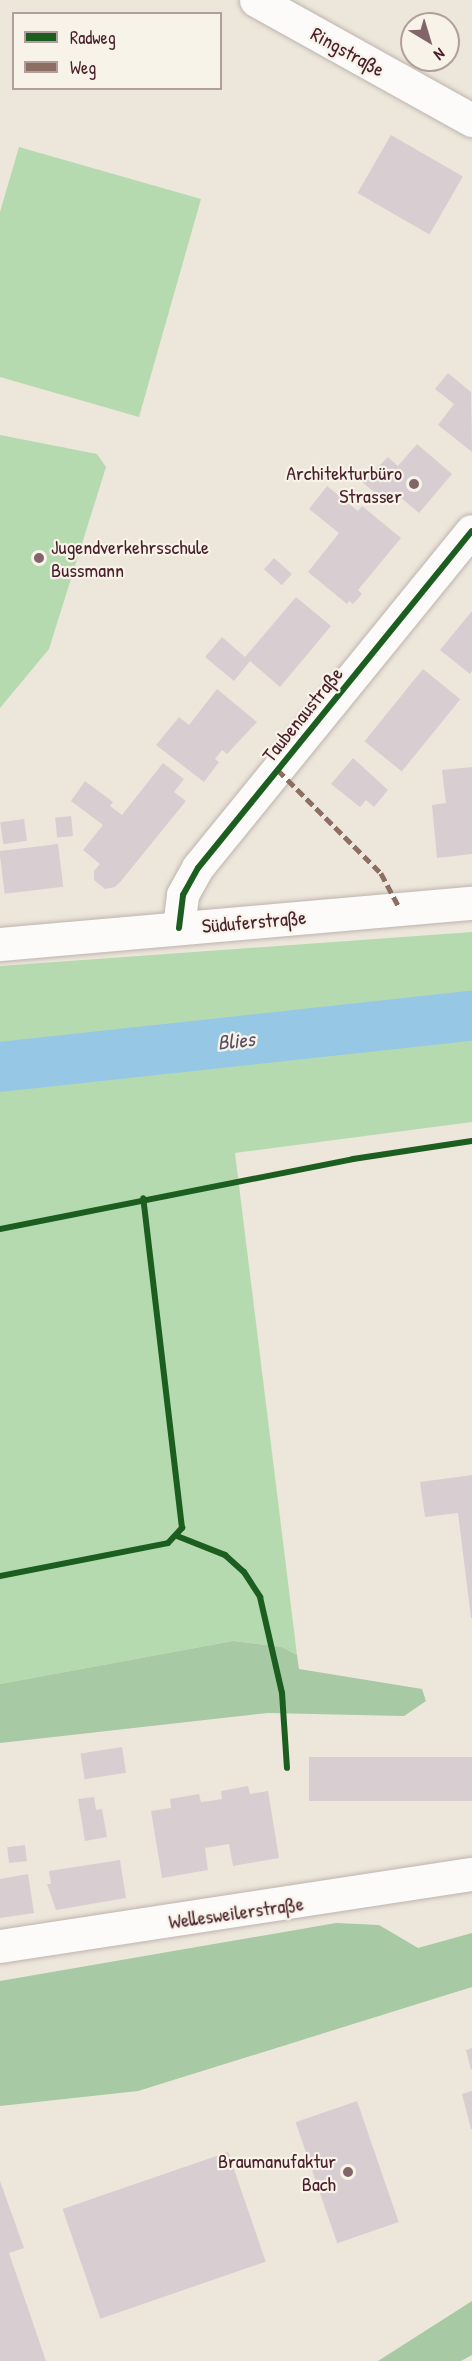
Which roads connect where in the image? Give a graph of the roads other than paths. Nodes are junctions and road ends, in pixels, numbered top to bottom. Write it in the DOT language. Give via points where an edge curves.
graph roads {
  1 [pos="256,0"];
  2 [pos="472,120"];
  3 [pos="472,531"];
  4 [pos="472,903"];
  5 [pos="179,928"];
  6 [pos="0,944"];
  7 [pos="472,1874"];
  8 [pos="0,1946"];
  1 -- 2 [label="street, Ringstraße"];
  3 -- 5 [label="street, Taubenaustraße" via="198,868 183,895"];
  4 -- 5 [label="street, Süduferstraße"];
  5 -- 6 [label="street, Süduferstraße"];
  7 -- 8 [label="street, Wellesweilerstraße"];
}
